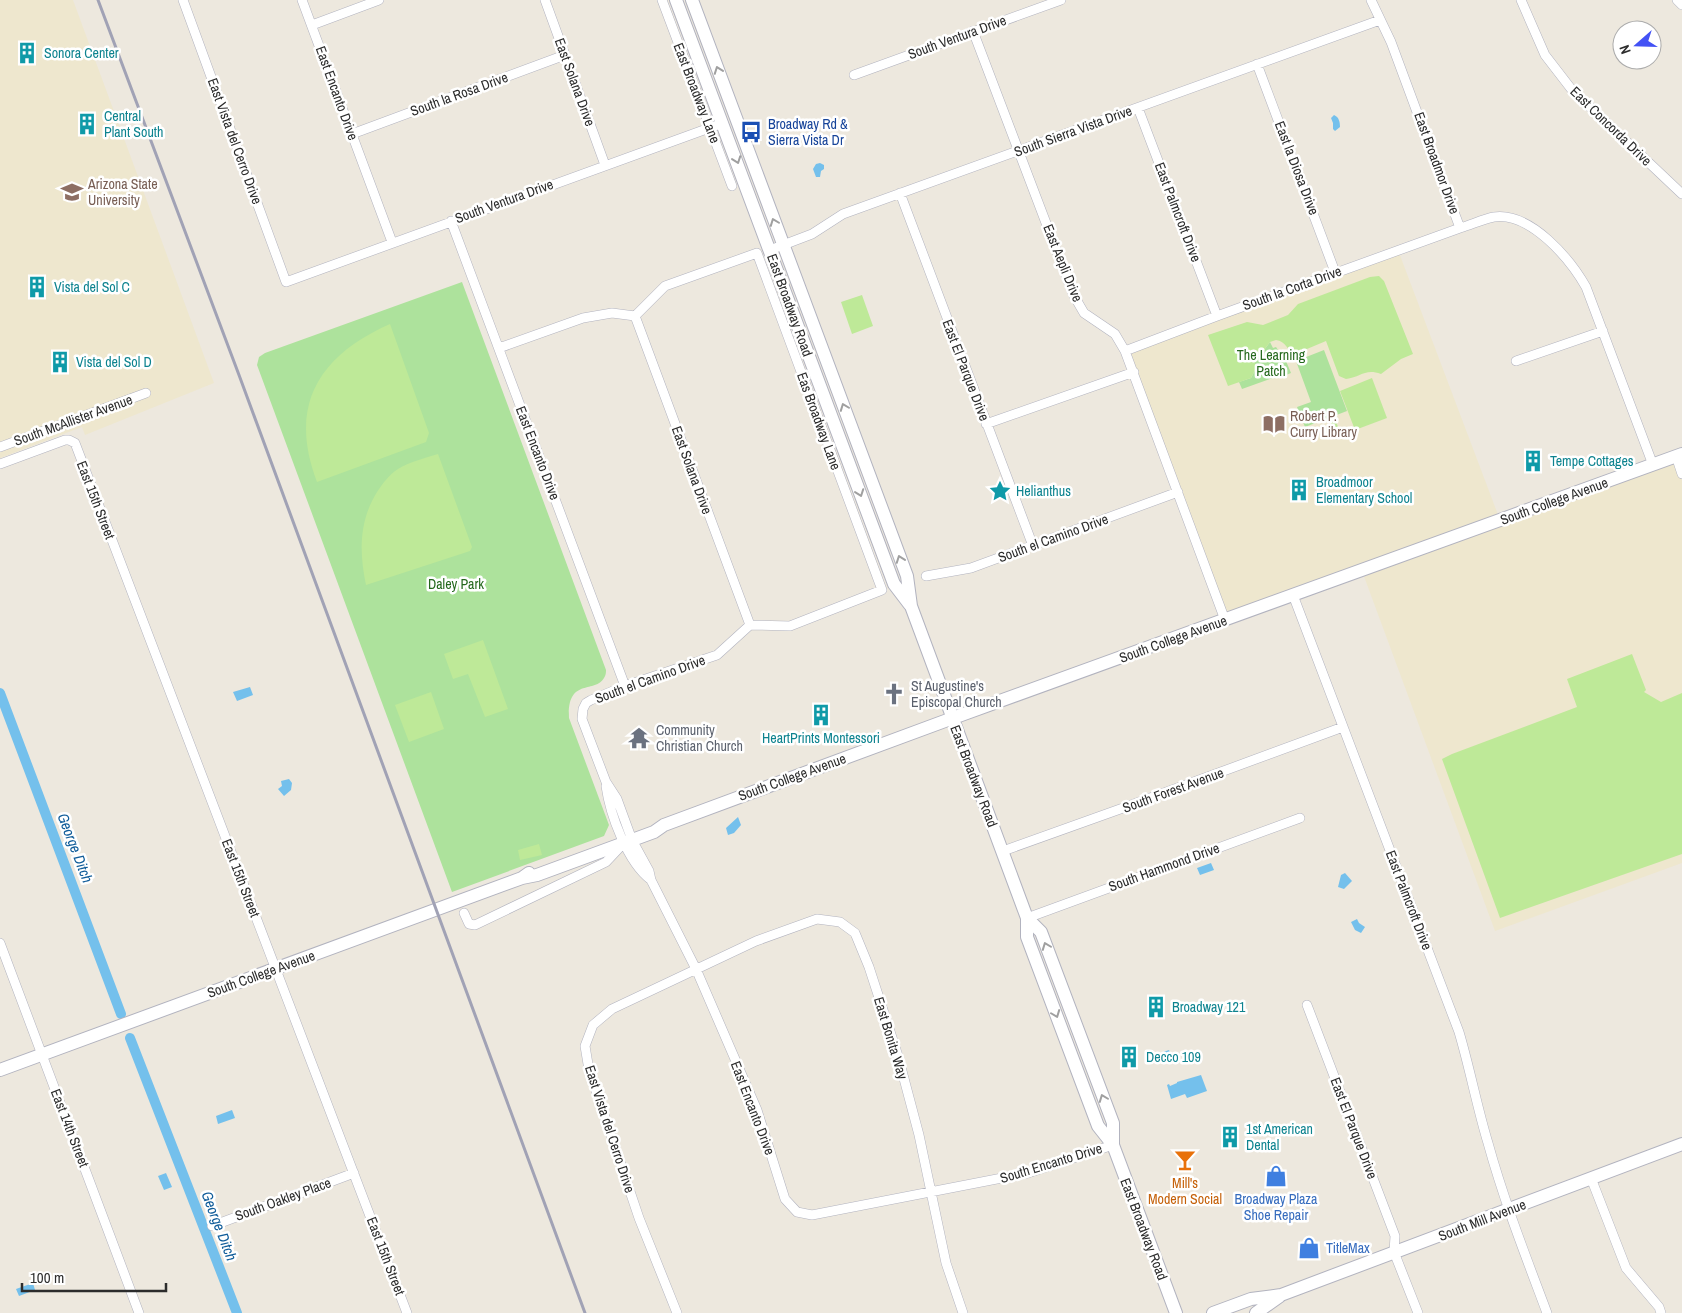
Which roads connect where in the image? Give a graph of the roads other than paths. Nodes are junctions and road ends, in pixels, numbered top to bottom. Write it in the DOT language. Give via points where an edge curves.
graph roads {
  1 [pos="183,0"];
  2 [pos="302,0"];
  3 [pos="379,0"];
  4 [pos="545,0"];
  5 [pos="662,0"];
  6 [pos="676,0"];
  7 [pos="692,0"];
  8 [pos="1061,0"];
  9 [pos="1371,0"];
  10 [pos="1522,0"];
  11 [pos="1677,0"];
  12 [pos="1682,5"];
  13 [pos="1380,20"];
  14 [pos="312,25"];
  15 [pos="974,31"];
  16 [pos="565,55"];
  17 [pos="1257,64"];
  18 [pos="854,75"];
  19 [pos="1138,108"];
  20 [pos="723,123"];
  21 [pos="710,127"];
  22 [pos="352,134"];
  23 [pos="1020,151"];
  24 [pos="605,165"];
  25 [pos="732,186"];
  26 [pos="900,193"];
  27 [pos="1682,194"];
  28 [pos="451,220"];
  29 [pos="1460,228"];
  30 [pos="392,242"];
  31 [pos="783,245"];
  32 [pos="770,250"];
  33 [pos="1336,272"];
  34 [pos="286,282"];
  35 [pos="635,316"];
  36 [pos="1217,316"];
  37 [pos="1603,331"];
  38 [pos="499,348"];
  39 [pos="1125,351"];
  40 [pos="1516,361"];
  41 [pos="1134,372"];
  42 [pos="146,392"];
  43 [pos="986,424"];
  44 [pos="75,443"];
  45 [pos="0,447"];
  46 [pos="1679,455"];
  47 [pos="0,464"];
  48 [pos="1653,464"];
  49 [pos="1682,474"];
  50 [pos="1178,492"];
  51 [pos="1033,546"];
  52 [pos="926,576"];
  53 [pos="1293,596"];
  54 [pos="911,606"];
  55 [pos="1225,620"];
  56 [pos="750,625"];
  57 [pos="625,686"];
  58 [pos="583,709"];
  59 [pos="953,718"];
  60 [pos="1343,727"];
  61 [pos="1300,818"];
  62 [pos="626,839"];
  63 [pos="1003,851"];
  64 [pos="464,913"];
  65 [pos="1027,918"];
  66 [pos="0,943"];
  67 [pos="276,968"];
  68 [pos="696,969"];
  69 [pos="1307,1004"];
  70 [pos="42,1054"];
  71 [pos="0,1070"];
  72 [pos="1682,1144"];
  73 [pos="1112,1145"];
  74 [pos="354,1173"];
  75 [pos="1591,1178"];
  76 [pos="930,1192"];
  77 [pos="1509,1210"];
  78 [pos="212,1226"];
  79 [pos="1394,1252"];
  80 [pos="1281,1295"];
  81 [pos="139,1313"];
  82 [pos="407,1313"];
  83 [pos="677,1313"];
  84 [pos="963,1313"];
  85 [pos="1176,1313"];
  86 [pos="1213,1313"];
  87 [pos="1256,1313"];
  88 [pos="1418,1313"];
  89 [pos="1547,1313"];
  90 [pos="1661,1313"];
  1 -- 34 [label="street, East Vista del Cerro Drive"];
  2 -- 14 [label="street, East Encanto Drive"];
  3 -- 14 [label="street"];
  4 -- 16 [label="street, East Solana Drive"];
  5 -- 21 [label="street, East Broadway Lane"];
  6 -- 20 [label="main road, East Broadway Road"];
  31 -- 7 [label="main road, East Broadway Road, one-way"];
  8 -- 15 [label="street, South Ventura Drive"];
  9 -- 13 [label="street, East Broadmor Drive"];
  10 -- 27 [label="street, East Concorda Drive" via="1545,55 1572,90"];
  11 -- 12 [label="street"];
  13 -- 17 [label="street, South Sierra Vista Drive"];
  13 -- 29 [label="street, East Broadmor Drive"];
  14 -- 22 [label="street, East Encanto Drive"];
  15 -- 18 [label="street, South Ventura Drive"];
  15 -- 23 [label="street, East Aepli Drive"];
  16 -- 22 [label="street, South la Rosa Drive"];
  16 -- 24 [label="street, East Solana Drive"];
  17 -- 19 [label="street, South Sierra Vista Drive"];
  17 -- 33 [label="street, East la Diosa Drive"];
  19 -- 23 [label="street, South Sierra Vista Drive"];
  19 -- 36 [label="street, East Palmcroft Drive"];
  20 -- 21 [label="street, South Ventura Drive"];
  20 -- 32 [label="main road, East Broadway Road, one-way"];
  21 -- 24 [label="street, South Ventura Drive"];
  21 -- 25 [label="street, East Broadway Lane"];
  22 -- 30 [label="street, East Encanto Drive"];
  23 -- 26 [label="street, South Sierra Vista Drive"];
  23 -- 39 [label="street, East Aepli Drive" via="1073,294 1084,313 1116,334"];
  24 -- 28 [label="street, South Ventura Drive"];
  26 -- 31 [label="street, South Sierra Vista Drive" via="843,214 812,234"];
  26 -- 43 [label="street, East El Parque Drive"];
  28 -- 30 [label="street, South Ventura Drive"];
  28 -- 38 [label="street, East Encanto Drive"];
  29 -- 33 [label="street, South la Corta Drive"];
  29 -- 37 [label="street, East Broadmor Drive" via="1494,217 1510,217 1528,224 1576,269"];
  30 -- 34 [label="street, South Ventura Drive"];
  31 -- 32 [label="street, South Sierra Vista Drive"];
  54 -- 31 [label="main road, East Broadway Road, one-way" via="907,576"];
  32 -- 54 [label="main road, East Broadway Road, one-way" via="894,584"];
  33 -- 36 [label="street, South la Corta Drive"];
  35 -- 38 [label="street" via="612,313 583,318"];
  35 -- 56 [label="street, East Solana Drive"];
  35 -- 56 [label="street, Eas Broadway Lane" via="666,286 757,253 882,590 790,626"];
  36 -- 39 [label="street, South la Corta Drive"];
  37 -- 40 [label="street"];
  37 -- 48 [label="street, East Broadmor Drive"];
  38 -- 57 [label="street, East Encanto Drive"];
  39 -- 41 [label="street, East Aepli Drive"];
  41 -- 43 [label="street"];
  41 -- 50 [label="street, East Aepli Drive"];
  42 -- 45 [label="street, South McAllister Avenue"];
  43 -- 51 [label="street, East El Parque Drive"];
  44 -- 47 [label="street, South McAllister Avenue" via="65,440"];
  44 -- 67 [label="street, East 15th Street"];
  46 -- 48 [label="main road, South College Avenue"];
  46 -- 49 [label="street"];
  48 -- 53 [label="main road, South College Avenue"];
  50 -- 51 [label="street, South el Camino Drive"];
  50 -- 55 [label="street, East Aepli Drive"];
  51 -- 52 [label="street, South el Camino Drive" via="971,568"];
  53 -- 55 [label="main road, South College Avenue"];
  53 -- 60 [label="street, East Palmcroft Drive"];
  54 -- 59 [label="main road, East Broadway Road"];
  55 -- 59 [label="main road, South College Avenue"];
  56 -- 57 [label="street, South el Camino Drive" via="717,655"];
  57 -- 58 [label="street, South el Camino Drive" via="591,700"];
  58 -- 62 [label="street, East Encanto Drive" via="582,719 606,782 617,799"];
  59 -- 62 [label="main road, South College Avenue" via="664,825 654,832"];
  59 -- 63 [label="main road, East Broadway Road"];
  60 -- 63 [label="street, South Forest Avenue"];
  60 -- 77 [label="street, East Palmcroft Drive" via="1459,1032 1487,1142"];
  61 -- 65 [label="street, South Hammond Drive"];
  62 -- 64 [label="street" via="606,862 475,925 469,924"];
  62 -- 67 [label="main road, South College Avenue" via="537,875"];
  62 -- 68 [label="street, East Encanto Drive" via="643,874 651,880"];
  63 -- 65 [label="main road, East Broadway Road"];
  65 -- 73 [label="main road, East Broadway Road" via="1027,937 1098,1126"];
  66 -- 70 [label="street, East 14th Street"];
  67 -- 70 [label="main road, South College Avenue"];
  67 -- 74 [label="street, East 15th Street"];
  68 -- 76 [label="street, East Encanto Drive" via="757,1110 785,1199 797,1212 812,1215"];
  68 -- 76 [label="street, East Bonita Way" via="756,941 817,919 840,922 855,933 870,967 898,1056"];
  68 -- 83 [label="street, East Vista del Cerro Drive" via="612,1009 593,1025 585,1046 589,1070 639,1218"];
  69 -- 79 [label="street, East El Parque Drive" via="1395,1236"];
  70 -- 71 [label="main road, South College Avenue"];
  70 -- 81 [label="street, East 14th Street"];
  72 -- 75 [label="main road, South Mill Avenue"];
  73 -- 76 [label="street, South Encanto Drive" via="1028,1173"];
  73 -- 85 [label="main road, East Broadway Road"];
  74 -- 78 [label="street, South Oakley Place"];
  74 -- 82 [label="street, East 15th Street"];
  75 -- 77 [label="main road, South Mill Avenue"];
  75 -- 90 [label="street" via="1626,1268"];
  76 -- 84 [label="street, East Bonita Way" via="946,1263"];
  77 -- 79 [label="main road, South Mill Avenue"];
  77 -- 89 [label="street, East Palmcroft Drive"];
  79 -- 80 [label="main road, South Mill Avenue"];
  79 -- 88 [label="street, East El Parque Drive"];
  80 -- 86 [label="main road, South Mill Avenue" via="1251,1299"];
  80 -- 87 [label="main road, South Mill Avenue"];
}
